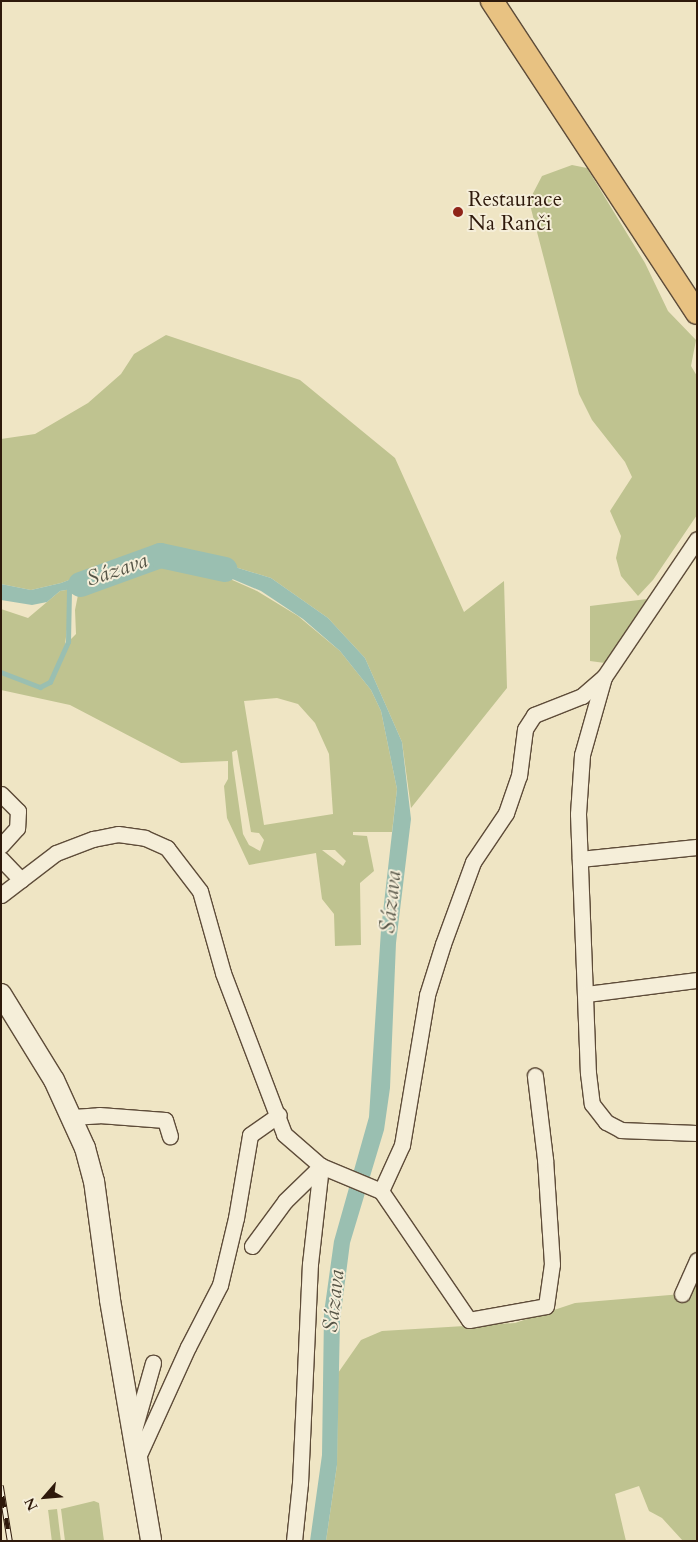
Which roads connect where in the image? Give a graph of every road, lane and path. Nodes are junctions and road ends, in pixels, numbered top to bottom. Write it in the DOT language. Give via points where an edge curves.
graph roads {
  1 [pos="492,1"];
  2 [pos="697,313"];
  3 [pos="697,539"];
  4 [pos="604,677"];
  5 [pos="1,794"];
  6 [pos="1,846"];
  7 [pos="697,847"];
  8 [pos="1,859"];
  9 [pos="580,859"];
  10 [pos="21,880"];
  11 [pos="1,895"];
  12 [pos="697,980"];
  13 [pos="1,994"];
  14 [pos="586,994"];
  15 [pos="535,1076"];
  16 [pos="279,1116"];
  17 [pos="73,1117"];
  18 [pos="697,1133"];
  19 [pos="170,1136"];
  20 [pos="321,1166"];
  21 [pos="377,1190"];
  22 [pos="252,1246"];
  23 [pos="697,1260"];
  24 [pos="682,1294"];
  25 [pos="153,1362"];
  26 [pos="134,1432"];
  27 [pos="138,1457"];
  28 [pos="151,1541"];
  29 [pos="294,1541"];
  1 -- 2 [label="main road"];
  3 -- 4 [label="street"];
  4 -- 9 [label="street" via="582,755 578,814"];
  4 -- 21 [label="street" via="582,696 534,714 526,729 518,776 506,813 473,862 440,953 427,995 402,1145"];
  5 -- 6 [label="street" via="18,811 17,828"];
  7 -- 9 [label="street"];
  8 -- 10 [label="street"];
  9 -- 14 [label="street"];
  10 -- 11 [label="street"];
  10 -- 16 [label="street" via="56,853 118,834 145,838 167,848 200,891 223,973"];
  12 -- 14 [label="street"];
  13 -- 17 [label="street"];
  14 -- 18 [label="street" via="592,1104 606,1122 621,1130"];
  15 -- 21 [label="street" via="552,1264 546,1306 470,1320"];
  16 -- 20 [label="street" via="284,1134"];
  16 -- 27 [label="street" via="250,1135 236,1218 220,1285"];
  17 -- 19 [label="street" via="99,1115 165,1120"];
  17 -- 26 [label="street" via="94,1180 110,1300"];
  20 -- 21 [label="street"];
  20 -- 22 [label="street" via="285,1201"];
  20 -- 29 [label="street" via="310,1264 300,1483"];
  23 -- 24 [label="street"];
  25 -- 26 [label="street"];
  26 -- 27 [label="street"];
  27 -- 28 [label="street"];
}
